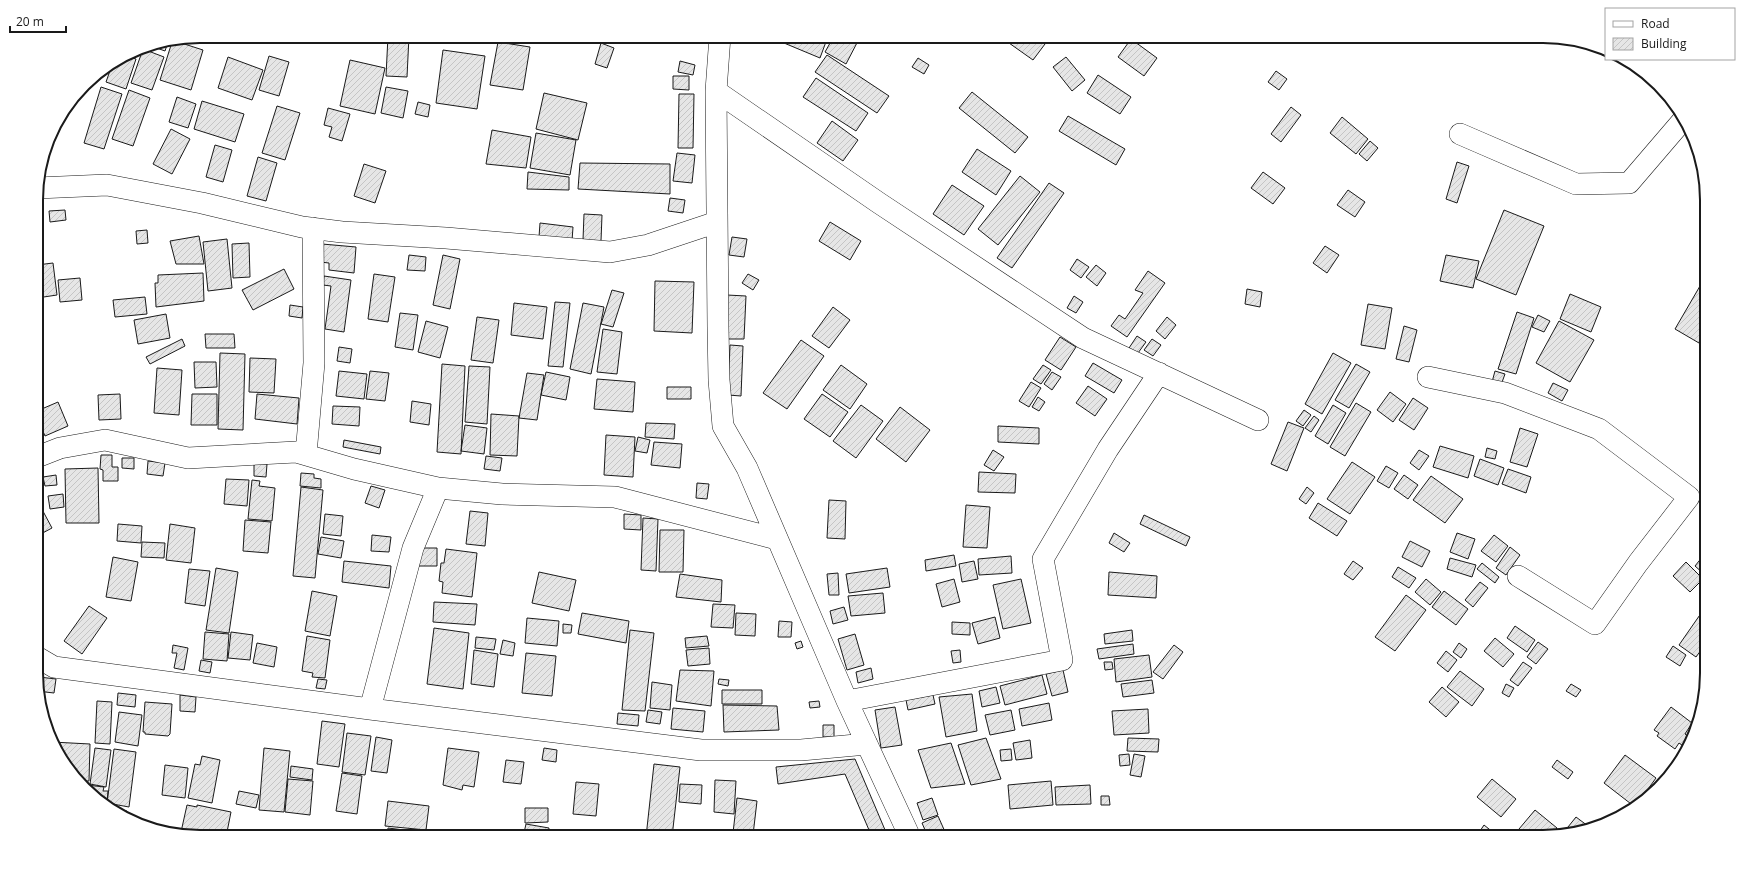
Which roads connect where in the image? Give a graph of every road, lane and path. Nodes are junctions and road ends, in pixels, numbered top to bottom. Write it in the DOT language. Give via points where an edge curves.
graph roads {
  1 [pos="719,43"];
  2 [pos="716,91"];
  3 [pos="1680,124"];
  4 [pos="1460,134"];
  5 [pos="43,188"];
  6 [pos="717,222"];
  7 [pos="313,228"];
  8 [pos="1159,373"];
  9 [pos="1428,377"];
  10 [pos="1258,420"];
  11 [pos="306,454"];
  12 [pos="43,455"];
  13 [pos="438,488"];
  14 [pos="777,539"];
  15 [pos="1518,576"];
  16 [pos="43,661"];
  17 [pos="847,701"];
  18 [pos="370,709"];
  19 [pos="867,744"];
  20 [pos="907,830"];
  1 -- 2 [label="street"];
  2 -- 6 [label="street"];
  2 -- 8 [label="street" via="1083,338"];
  3 -- 4 [label="street" via="1629,183 1576,184"];
  5 -- 7 [label="street" via="107,186 202,203"];
  6 -- 7 [label="street" via="648,245 610,252"];
  6 -- 14 [label="street" via="719,380 723,426 746,468"];
  7 -- 11 [label="street" via="314,363"];
  8 -- 10 [label="street"];
  8 -- 17 [label="street" via="1108,449 1043,559 1062,660"];
  9 -- 15 [label="street" via="1504,393 1599,429 1689,497 1638,563 1596,624"];
  11 -- 12 [label="street" via="296,452 188,458 106,440 60,448"];
  11 -- 13 [label="street" via="354,469"];
  13 -- 14 [label="street" via="502,494 615,497"];
  13 -- 18 [label="street" via="413,548"];
  14 -- 17 [label="street"];
  16 -- 18 [label="street" via="54,667"];
  17 -- 19 [label="street"];
  18 -- 19 [label="street" via="700,750 801,750"];
  19 -- 20 [label="street"];
}
